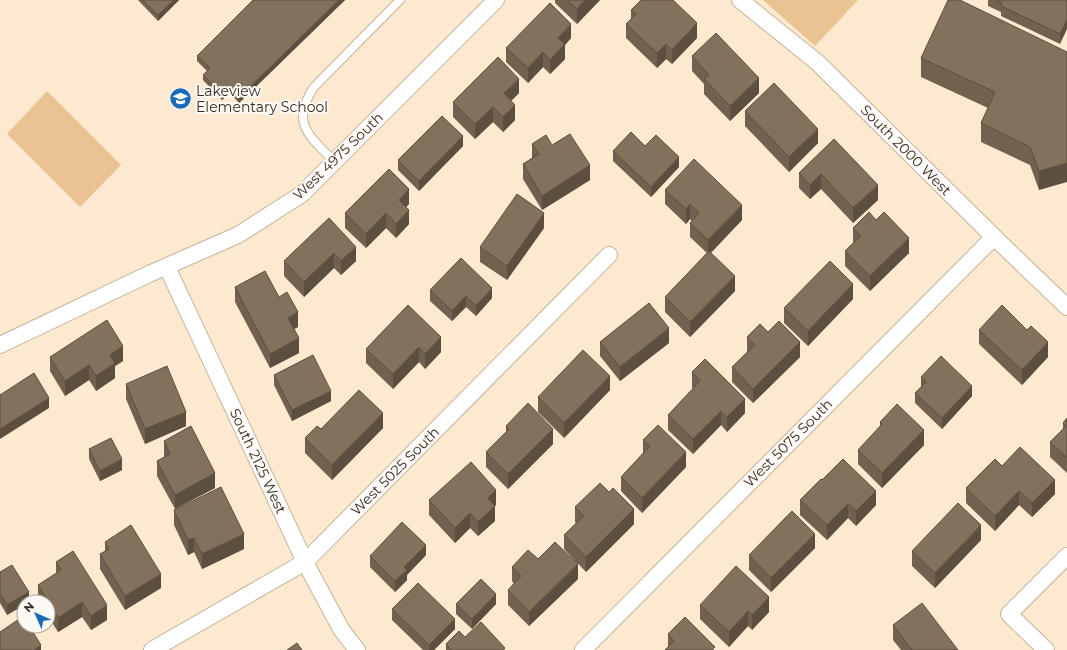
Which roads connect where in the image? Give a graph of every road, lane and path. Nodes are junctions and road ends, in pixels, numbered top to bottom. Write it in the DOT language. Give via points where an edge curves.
graph roads {
  1 [pos="400,0"];
  2 [pos="496,0"];
  3 [pos="740,0"];
  4 [pos="334,161"];
  5 [pos="994,237"];
  6 [pos="609,255"];
  7 [pos="167,267"];
  8 [pos="1067,307"];
  9 [pos="0,345"];
  10 [pos="1067,556"];
  11 [pos="305,562"];
  12 [pos="152,650"];
  13 [pos="357,650"];
  14 [pos="583,650"];
  15 [pos="1046,650"];
  1 -- 4 [label="lane" via="314,87 306,99 303,110 306,131"];
  2 -- 4 [label="street, West 4975 South"];
  3 -- 5 [label="street, South 2000 West" via="818,63"];
  4 -- 7 [label="street, West 4975 South" via="302,194 238,235"];
  5 -- 8 [label="street, South 2000 West"];
  5 -- 14 [label="street, West 5075 South"];
  6 -- 11 [label="street, West 5025 South"];
  7 -- 9 [label="street, West 4975 South"];
  7 -- 11 [label="street, South 2125 West"];
  10 -- 15 [label="street" via="1009,614"];
  11 -- 12 [label="street, West 5025 South"];
  11 -- 13 [label="street, South 2125 West" via="341,629"];
}
